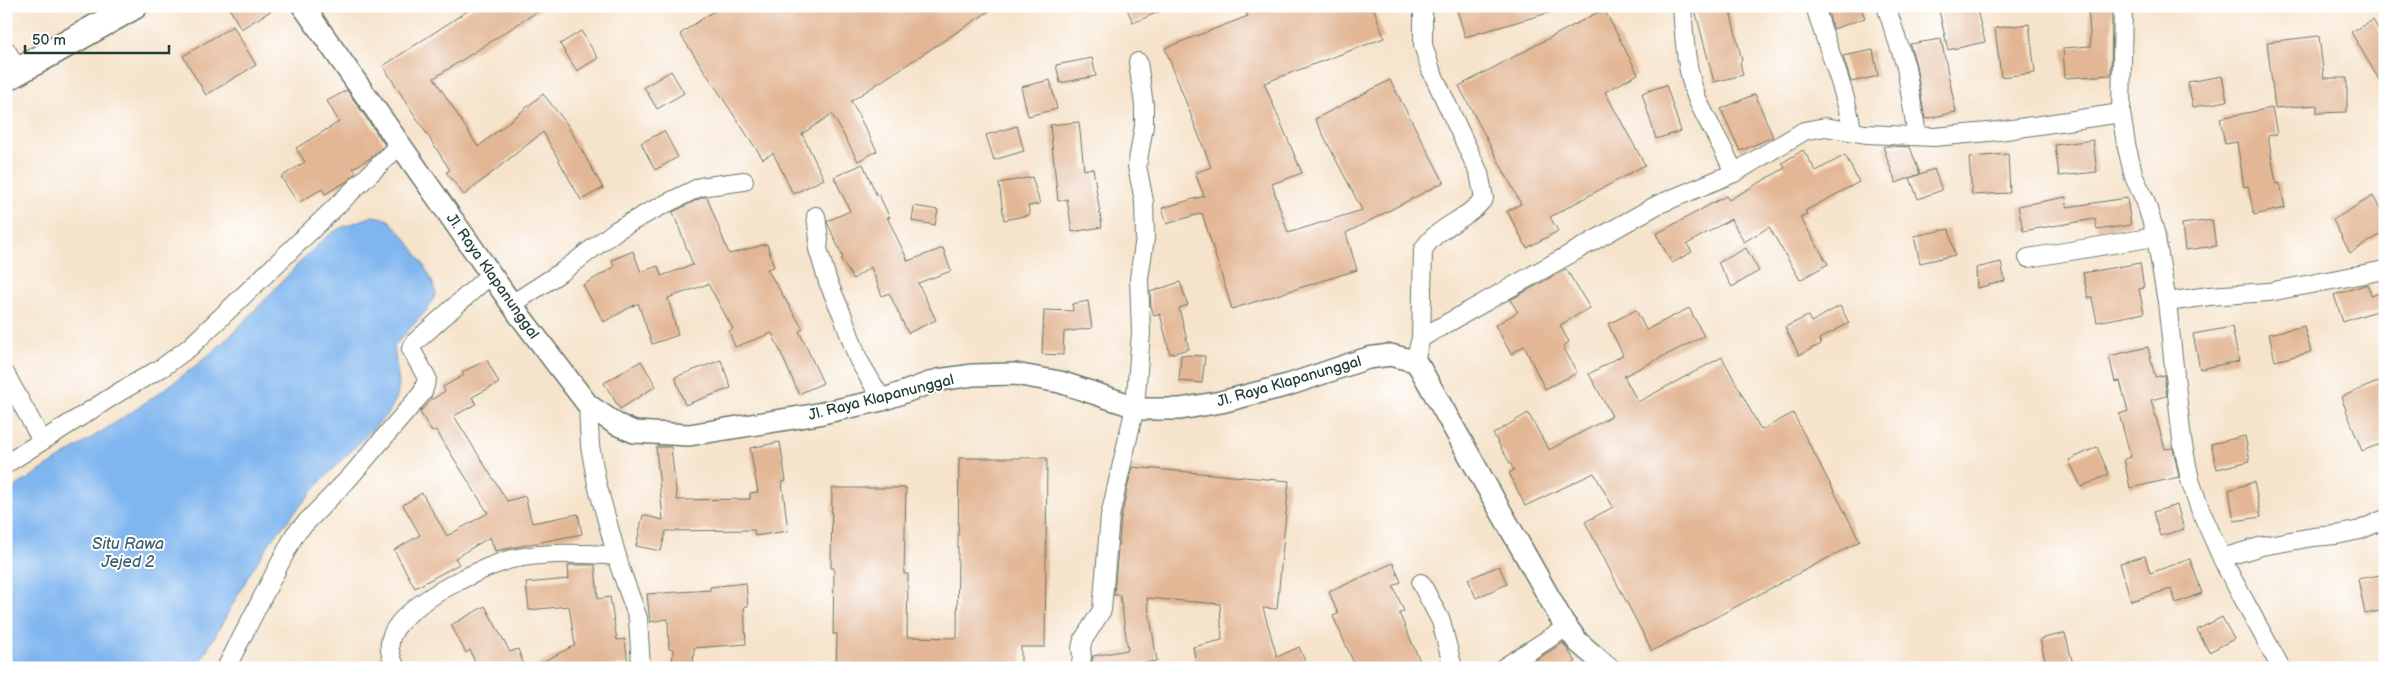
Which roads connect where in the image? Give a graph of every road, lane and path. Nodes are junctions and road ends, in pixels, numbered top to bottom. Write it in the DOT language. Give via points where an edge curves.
graph roads {
  1 [pos="134,6"];
  2 [pos="304,6"];
  3 [pos="1423,6"];
  4 [pos="1682,6"];
  5 [pos="1815,6"];
  6 [pos="1886,6"];
  7 [pos="2123,6"];
  8 [pos="1138,62"];
  9 [pos="10,66"];
  10 [pos="2121,113"];
  11 [pos="1852,130"];
  12 [pos="1917,136"];
  13 [pos="401,144"];
  14 [pos="1734,173"];
  15 [pos="744,181"];
  16 [pos="816,216"];
  17 [pos="2155,237"];
  18 [pos="2028,258"];
  19 [pos="2385,270"];
  20 [pos="491,274"];
  21 [pos="2167,302"];
  22 [pos="512,304"];
  23 [pos="1421,338"];
  24 [pos="1415,361"];
  25 [pos="6,375"];
  26 [pos="882,400"];
  27 [pos="588,405"];
  28 [pos="1136,407"];
  29 [pos="42,441"];
  30 [pos="6,464"];
  31 [pos="2385,519"];
  32 [pos="617,556"];
  33 [pos="2222,558"];
  34 [pos="1421,583"];
  35 [pos="1567,627"];
  36 [pos="226,668"];
  37 [pos="396,668"];
  38 [pos="642,668"];
  39 [pos="1080,668"];
  40 [pos="1453,668"];
  41 [pos="1503,668"];
  42 [pos="1608,668"];
  43 [pos="2281,668"];
  1 -- 9 [label="main road"];
  2 -- 13 [label="street, Jl. Raya Klapanunggal"];
  3 -- 23 [label="street" via="1424,45 1431,70 1479,174 1484,198 1477,209 1437,235 1424,250"];
  4 -- 14 [label="street" via="1689,63 1698,100"];
  5 -- 11 [label="street" via="1847,99"];
  6 -- 12 [label="street" via="1906,67"];
  7 -- 10 [label="street"];
  8 -- 28 [label="street" via="1144,126 1137,166 1144,201 1145,238 1139,278 1141,333"];
  10 -- 12 [label="street" via="1999,131"];
  10 -- 17 [label="street" via="2134,178 2146,200"];
  11 -- 12 [label="street" via="1866,134"];
  11 -- 14 [label="street" via="1824,127 1804,131"];
  13 -- 20 [label="street, Jl. Raya Klapanunggal"];
  13 -- 29 [label="street" via="190,346 163,367"];
  14 -- 23 [label="street" via="1657,205"];
  15 -- 22 [label="street" via="700,187 651,210"];
  16 -- 26 [label="street" via="818,249 828,282 858,359"];
  17 -- 18 [label="street"];
  17 -- 21 [label="street"];
  19 -- 21 [label="street" via="2269,292"];
  20 -- 22 [label="street, Jl. Raya Klapanunggal"];
  20 -- 36 [label="street" via="414,343 411,349 428,378 423,392 350,477 294,534"];
  21 -- 33 [label="street" via="2182,440 2190,480"];
  22 -- 27 [label="street, Jl. Raya Klapanunggal"];
  23 -- 24 [label="street"];
  24 -- 28 [label="street, Jl. Raya Klapanunggal" via="1390,355 1368,358 1288,385 1221,402 1180,409"];
  24 -- 35 [label="street"];
  25 -- 29 [label="street"];
  26 -- 27 [label="street, Jl. Raya Klapanunggal" via="689,436 634,432"];
  26 -- 28 [label="street, Jl. Raya Klapanunggal" via="938,380 1014,374 1060,382"];
  27 -- 32 [label="street" via="590,446 597,484"];
  28 -- 39 [label="street" via="1110,516 1104,602 1080,648"];
  29 -- 30 [label="street"];
  31 -- 33 [label="street" via="2352,532 2262,546"];
  32 -- 37 [label="street" via="574,552 543,554 515,559 470,575 439,592 395,628 389,647"];
  32 -- 38 [label="street" via="638,618"];
  33 -- 43 [label="street"];
  34 -- 40 [label="street" via="1441,621"];
  35 -- 41 [label="street"];
  35 -- 42 [label="street" via="1578,642"];
}
